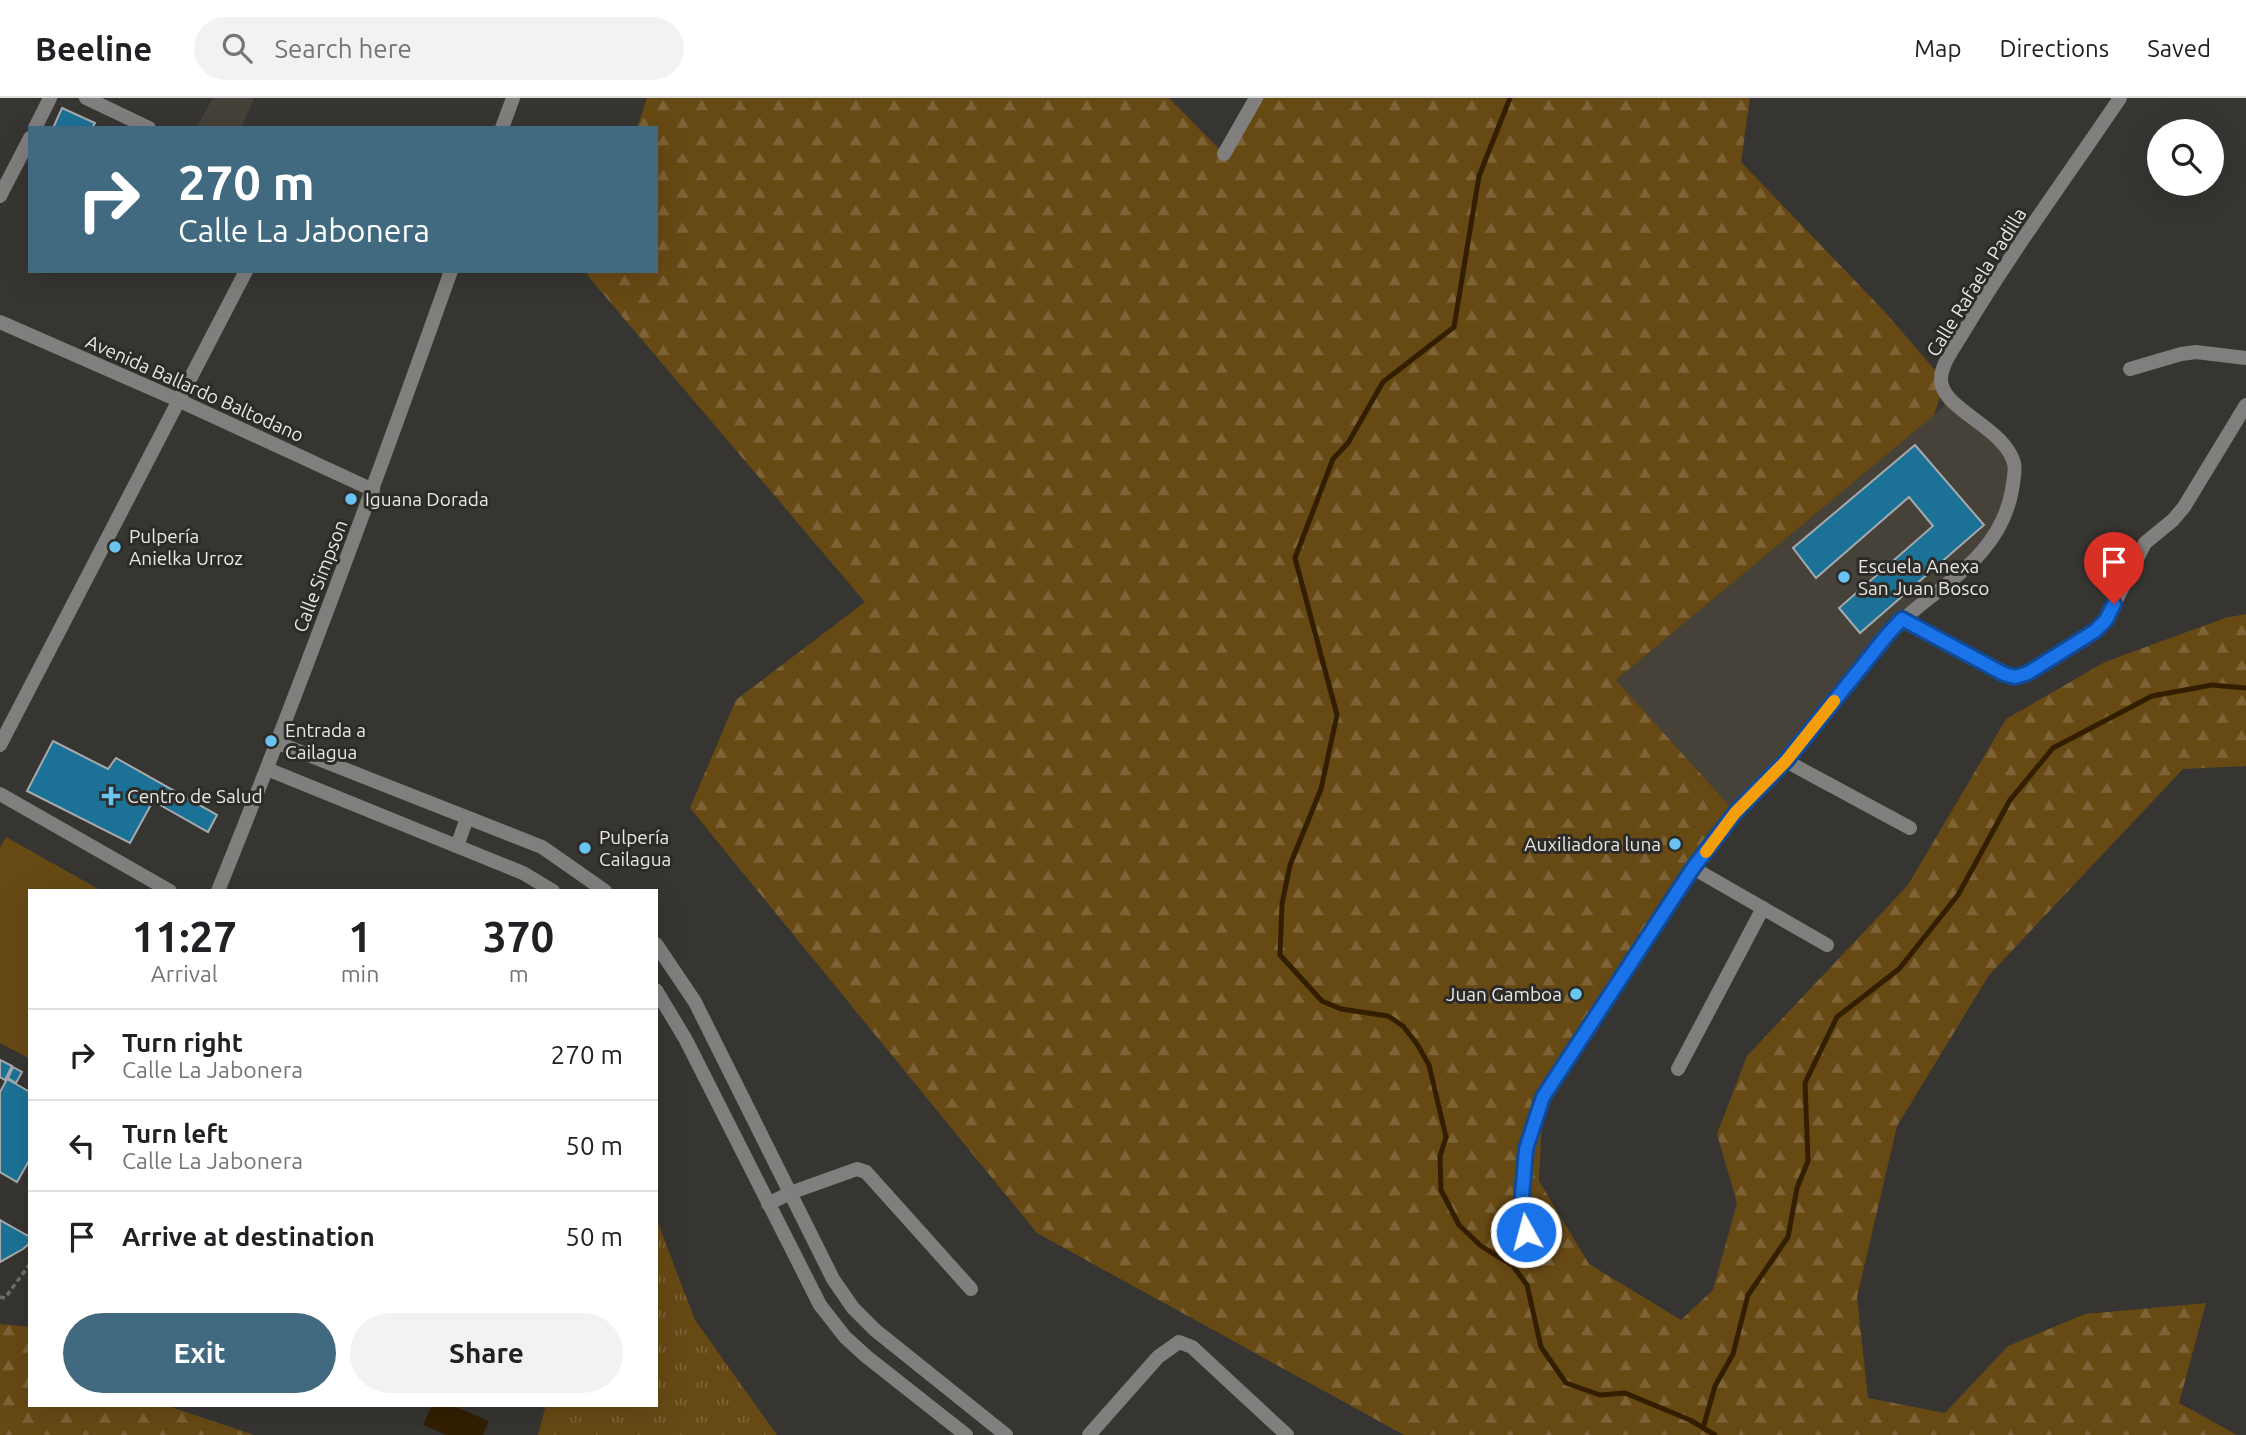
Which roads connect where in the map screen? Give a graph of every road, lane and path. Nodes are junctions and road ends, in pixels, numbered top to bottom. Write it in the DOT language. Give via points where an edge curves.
graph roads {
  1 [pos="50,98"];
  2 [pos="86,98"];
  3 [pos="513,98"];
  4 [pos="1256,98"];
  5 [pos="2120,98"];
  6 [pos="36,126"];
  7 [pos="145,126"];
  8 [pos="503,126"];
  9 [pos="28,142"];
  10 [pos="1224,154"];
  11 [pos="0,196"];
  12 [pos="245,273"];
  13 [pos="450,273"];
  14 [pos="0,322"];
  15 [pos="2246,358"];
  16 [pos="2130,369"];
  17 [pos="178,400"];
  18 [pos="2246,405"];
  19 [pos="373,489"];
  20 [pos="1902,619"];
  21 [pos="278,743"];
  22 [pos="0,745"];
  23 [pos="1786,761"];
  24 [pos="267,769"];
  25 [pos="0,794"];
  26 [pos="467,818"];
  27 [pos="1910,828"];
  28 [pos="457,846"];
  29 [pos="1693,868"];
  30 [pos="166,889"];
  31 [pos="219,889"];
  32 [pos="551,889"];
  33 [pos="602,889"];
  34 [pos="1763,908"];
  35 [pos="658,946"];
  36 [pos="1827,946"];
  37 [pos="658,993"];
  38 [pos="1678,1069"];
  39 [pos="790,1193"];
  40 [pos="768,1204"];
  41 [pos="1526,1232"];
  42 [pos="28,1267"];
  43 [pos="971,1289"];
  44 [pos="0,1297"];
  45 [pos="966,1435"];
  46 [pos="1006,1435"];
  47 [pos="1089,1435"];
  48 [pos="1287,1435"];
  1 -- 6 [label="street"];
  2 -- 7 [label="street"];
  3 -- 8 [label="street"];
  4 -- 10 [label="street"];
  5 -- 20 [label="street, Calle Rafaela Padilla" via="1947,360 1942,391 2002,440 2014,464 2008,511 1982,554"];
  9 -- 11 [label="street"];
  12 -- 17 [label="street"];
  13 -- 19 [label="street, Calle Simpson"];
  14 -- 17 [label="street, Avenida Ballardo Baltodano"];
  15 -- 16 [label="street" via="2196,352"];
  17 -- 19 [label="street, Avenida Ballardo Baltodano"];
  17 -- 22 [label="street"];
  18 -- 20 [label="street" via="2184,507 2145,543 2106,620 2028,673 2004,674"];
  19 -- 21 [label="street, Calle Simpson"];
  20 -- 23 [label="street, Calle Rafaela Padilla"];
  21 -- 24 [label="street, Calle Simpson"];
  21 -- 26 [label="street"];
  23 -- 27 [label="street"];
  23 -- 29 [label="street, Calle Rafaela Padilla" via="1735,813"];
  24 -- 28 [label="street"];
  24 -- 31 [label="street, Calle Simpson"];
  25 -- 30 [label="street"];
  26 -- 28 [label="street"];
  26 -- 33 [label="street" via="542,847"];
  28 -- 32 [label="street"];
  29 -- 34 [label="street"];
  29 -- 41 [label="street, Calle Rafaela Padilla" via="1543,1097 1526,1149 1521,1208"];
  34 -- 36 [label="street"];
  34 -- 38 [label="street"];
  35 -- 39 [label="street" via="702,1014"];
  37 -- 40 [label="street"];
  39 -- 40 [label="street"];
  39 -- 43 [label="street" via="857,1169 866,1172"];
  39 -- 46 [label="street" via="833,1279 853,1308"];
  40 -- 45 [label="street" via="820,1305 845,1336"];
  42 -- 44 [label="path" via="5,1298"];
  47 -- 48 [label="street" via="1158,1357 1180,1342 1192,1347"];
}
